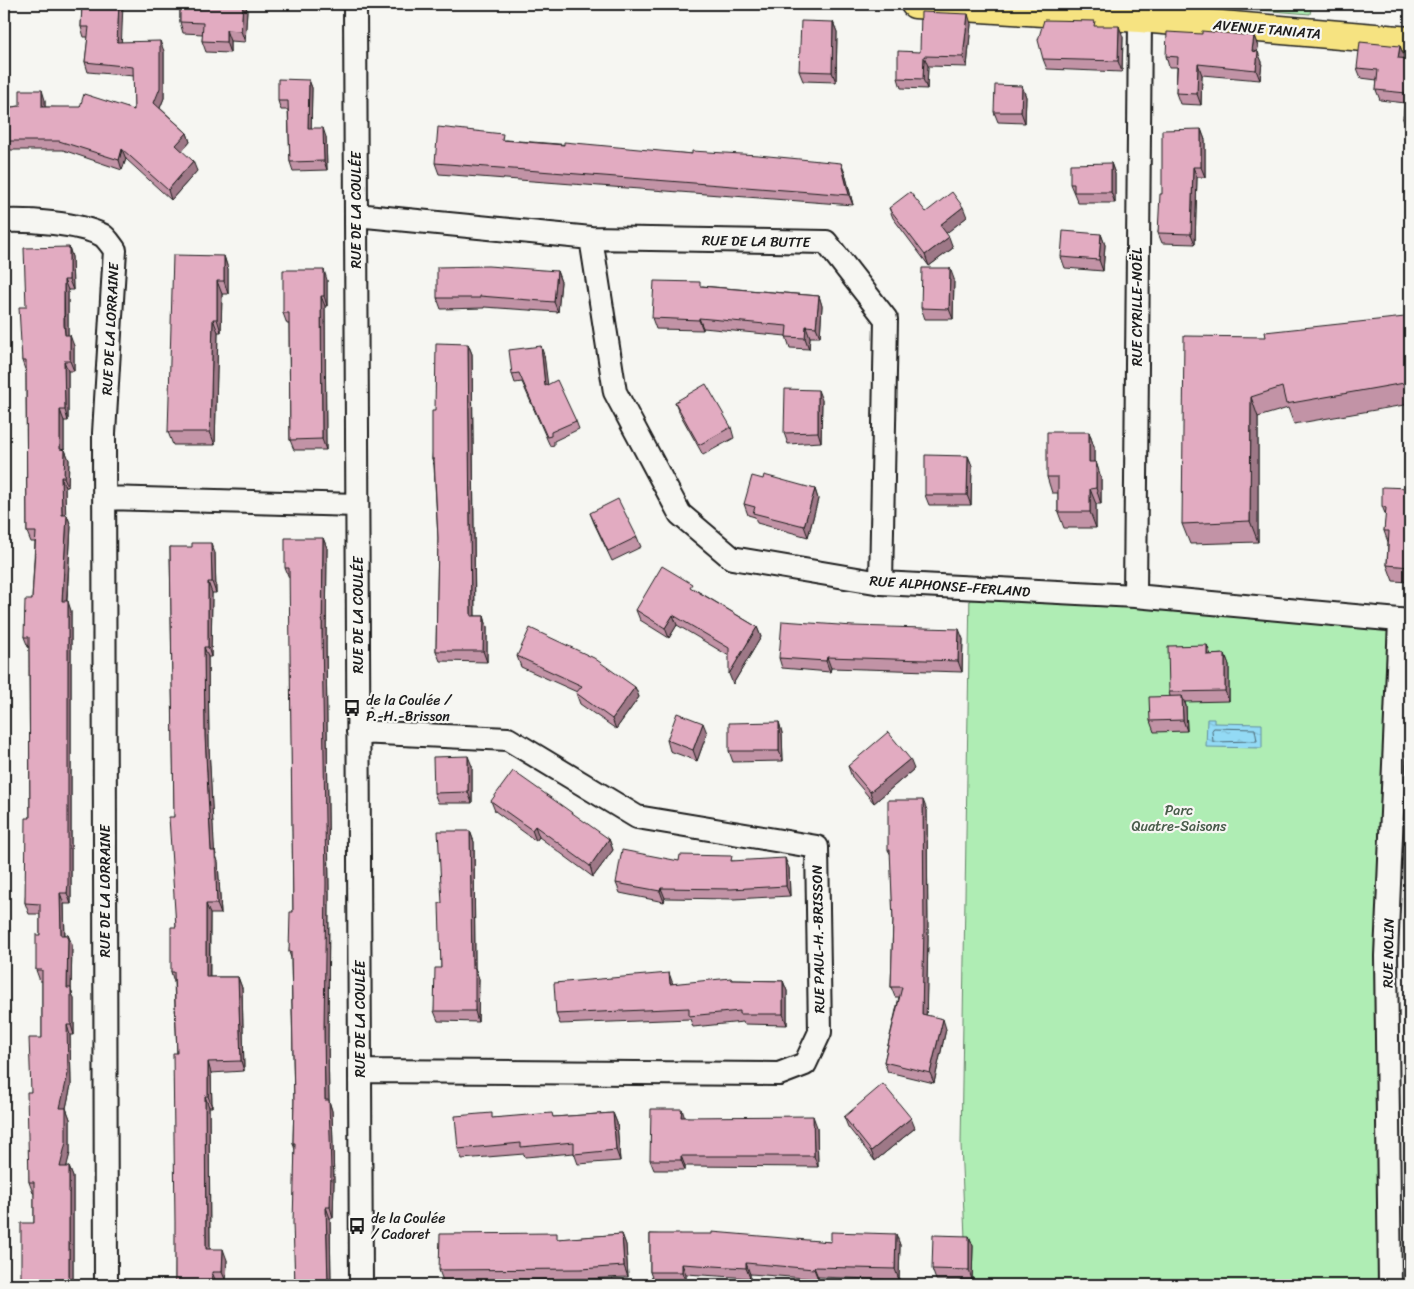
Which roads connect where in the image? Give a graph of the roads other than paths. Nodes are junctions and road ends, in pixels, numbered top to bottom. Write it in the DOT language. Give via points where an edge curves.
graph roads {
  1 [pos="355,4"];
  2 [pos="915,4"];
  3 [pos="1023,7"];
  4 [pos="1140,18"];
  5 [pos="1410,41"];
  6 [pos="356,215"];
  7 [pos="4,221"];
  8 [pos="591,238"];
  9 [pos="104,498"];
  10 [pos="357,505"];
  11 [pos="880,583"];
  12 [pos="1135,596"];
  13 [pos="1405,621"];
  14 [pos="358,732"];
  15 [pos="360,1071"];
  16 [pos="106,1285"];
  17 [pos="361,1285"];
  18 [pos="1390,1285"];
  1 -- 6 [label="street, RUE DE LA COULÉE"];
  2 -- 3 [label="main road, AVENUE TANIATA"];
  3 -- 4 [label="main road, AVENUE TANIATA"];
  4 -- 5 [label="main road, AVENUE TANIATA"];
  4 -- 12 [label="street, RUE CYRILLE-NOËL"];
  6 -- 8 [label="street, RUE DE LA BUTTE"];
  6 -- 10 [label="street, RUE DE LA COULÉE"];
  7 -- 9 [label="street, RUE DE LA LORRAINE" via="72,227 103,236 115,250 104,433"];
  8 -- 11 [label="street, RUE ALPHONSE-FERLAND" via="615,392 680,514 732,558"];
  8 -- 11 [label="street, RUE DE LA BUTTE" via="826,242 886,319"];
  9 -- 10 [label="street"];
  9 -- 16 [label="street, RUE DE LA LORRAINE"];
  10 -- 14 [label="street, RUE DE LA COULÉE"];
  11 -- 12 [label="street, RUE ALPHONSE-FERLAND"];
  12 -- 13 [label="street, RUE ALPHONSE-FERLAND"];
  13 -- 18 [label="street, RUE NOLIN" via="1386,956"];
  14 -- 15 [label="street, RUE DE LA COULÉE"];
  14 -- 15 [label="street, RUE PAUL-H.-BRISSON" via="508,739 637,817 817,847 820,1032 805,1064 779,1074"];
  15 -- 17 [label="street, RUE DE LA COULÉE"];
}
